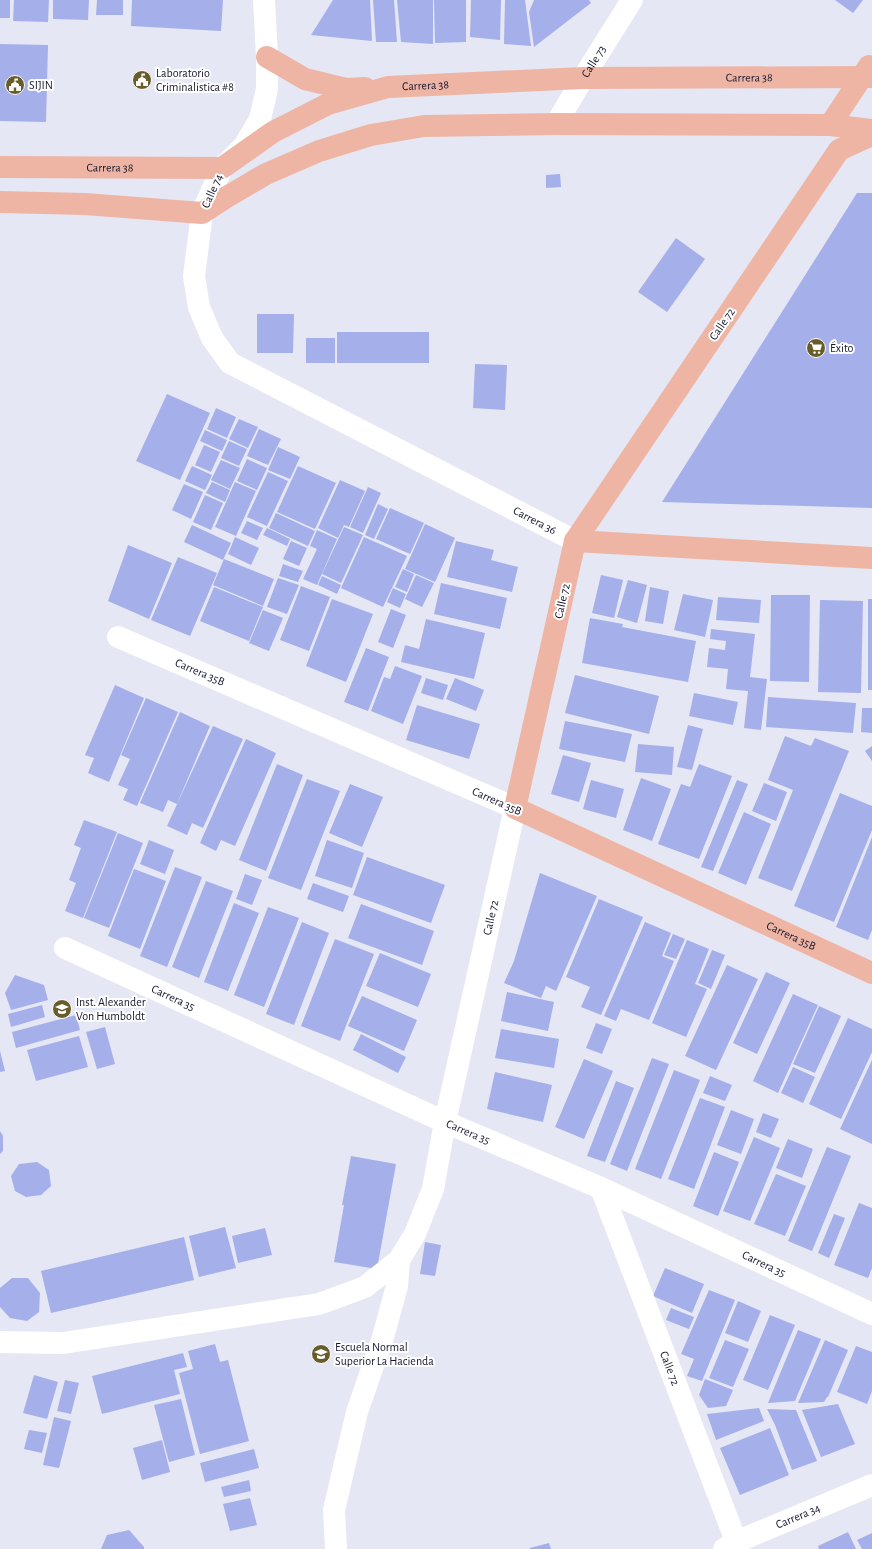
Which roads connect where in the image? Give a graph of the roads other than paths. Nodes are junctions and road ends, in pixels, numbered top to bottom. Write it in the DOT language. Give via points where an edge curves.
graph roads {
  1 [pos="264,0"];
  2 [pos="632,0"];
  3 [pos="267,58"];
  4 [pos="869,72"];
  5 [pos="583,78"];
  6 [pos="388,87"];
  7 [pos="556,124"];
  8 [pos="830,125"];
  9 [pos="872,130"];
  10 [pos="872,135"];
  11 [pos="839,150"];
  12 [pos="0,168"];
  13 [pos="222,168"];
  14 [pos="0,202"];
  15 [pos="202,213"];
  16 [pos="230,363"];
  17 [pos="575,541"];
  18 [pos="872,558"];
  19 [pos="118,637"];
  20 [pos="515,808"];
  21 [pos="65,948"];
  22 [pos="872,973"];
  23 [pos="445,1122"];
  24 [pos="601,1188"];
  25 [pos="399,1260"];
  26 [pos="872,1314"];
  27 [pos="0,1342"];
  28 [pos="872,1485"];
  29 [pos="733,1547"];
  30 [pos="336,1549"];
  1 -- 3 [label="street, Calle 74"];
  2 -- 5 [label="street, Calle 73"];
  3 -- 6 [label="main road" via="305,79 346,89"];
  3 -- 13 [label="street, Calle 74" via="267,89 260,119 244,146"];
  4 -- 5 [label="main road, Carrera 38"];
  4 -- 8 [label="main road"];
  5 -- 6 [label="main road, Carrera 38"];
  5 -- 7 [label="street, Calle 73"];
  6 -- 13 [label="main road, Carrera 38" via="328,104 273,132"];
  7 -- 8 [label="main road"];
  7 -- 15 [label="main road" via="424,126 371,135 319,151 266,174"];
  8 -- 9 [label="main road"];
  8 -- 11 [label="main road"];
  10 -- 11 [label="main road"];
  11 -- 17 [label="main road, Calle 72"];
  12 -- 13 [label="main road, Carrera 38"];
  13 -- 15 [label="street, Calle 74"];
  14 -- 15 [label="main road" via="85,204"];
  15 -- 16 [label="street, Calle 74" via="194,276 199,307 212,338"];
  16 -- 17 [label="street, Carrera 36"];
  17 -- 18 [label="main road, Carrera 36"];
  17 -- 20 [label="main road, Calle 72"];
  19 -- 20 [label="street, Carrera 35B"];
  20 -- 22 [label="main road, Carrera 35B"];
  20 -- 23 [label="street, Calle 72"];
  21 -- 23 [label="street, Carrera 35"];
  23 -- 24 [label="street, Carrera 35"];
  23 -- 25 [label="street, Calle 72" via="433,1189 415,1234"];
  24 -- 26 [label="street, Carrera 35"];
  24 -- 29 [label="street, Calle 72"];
  25 -- 27 [label="street" via="365,1287 319,1304 64,1343"];
  25 -- 30 [label="street" via="397,1286 383,1337 357,1412 334,1510"];
  28 -- 29 [label="street, Carrera 34"];
}
